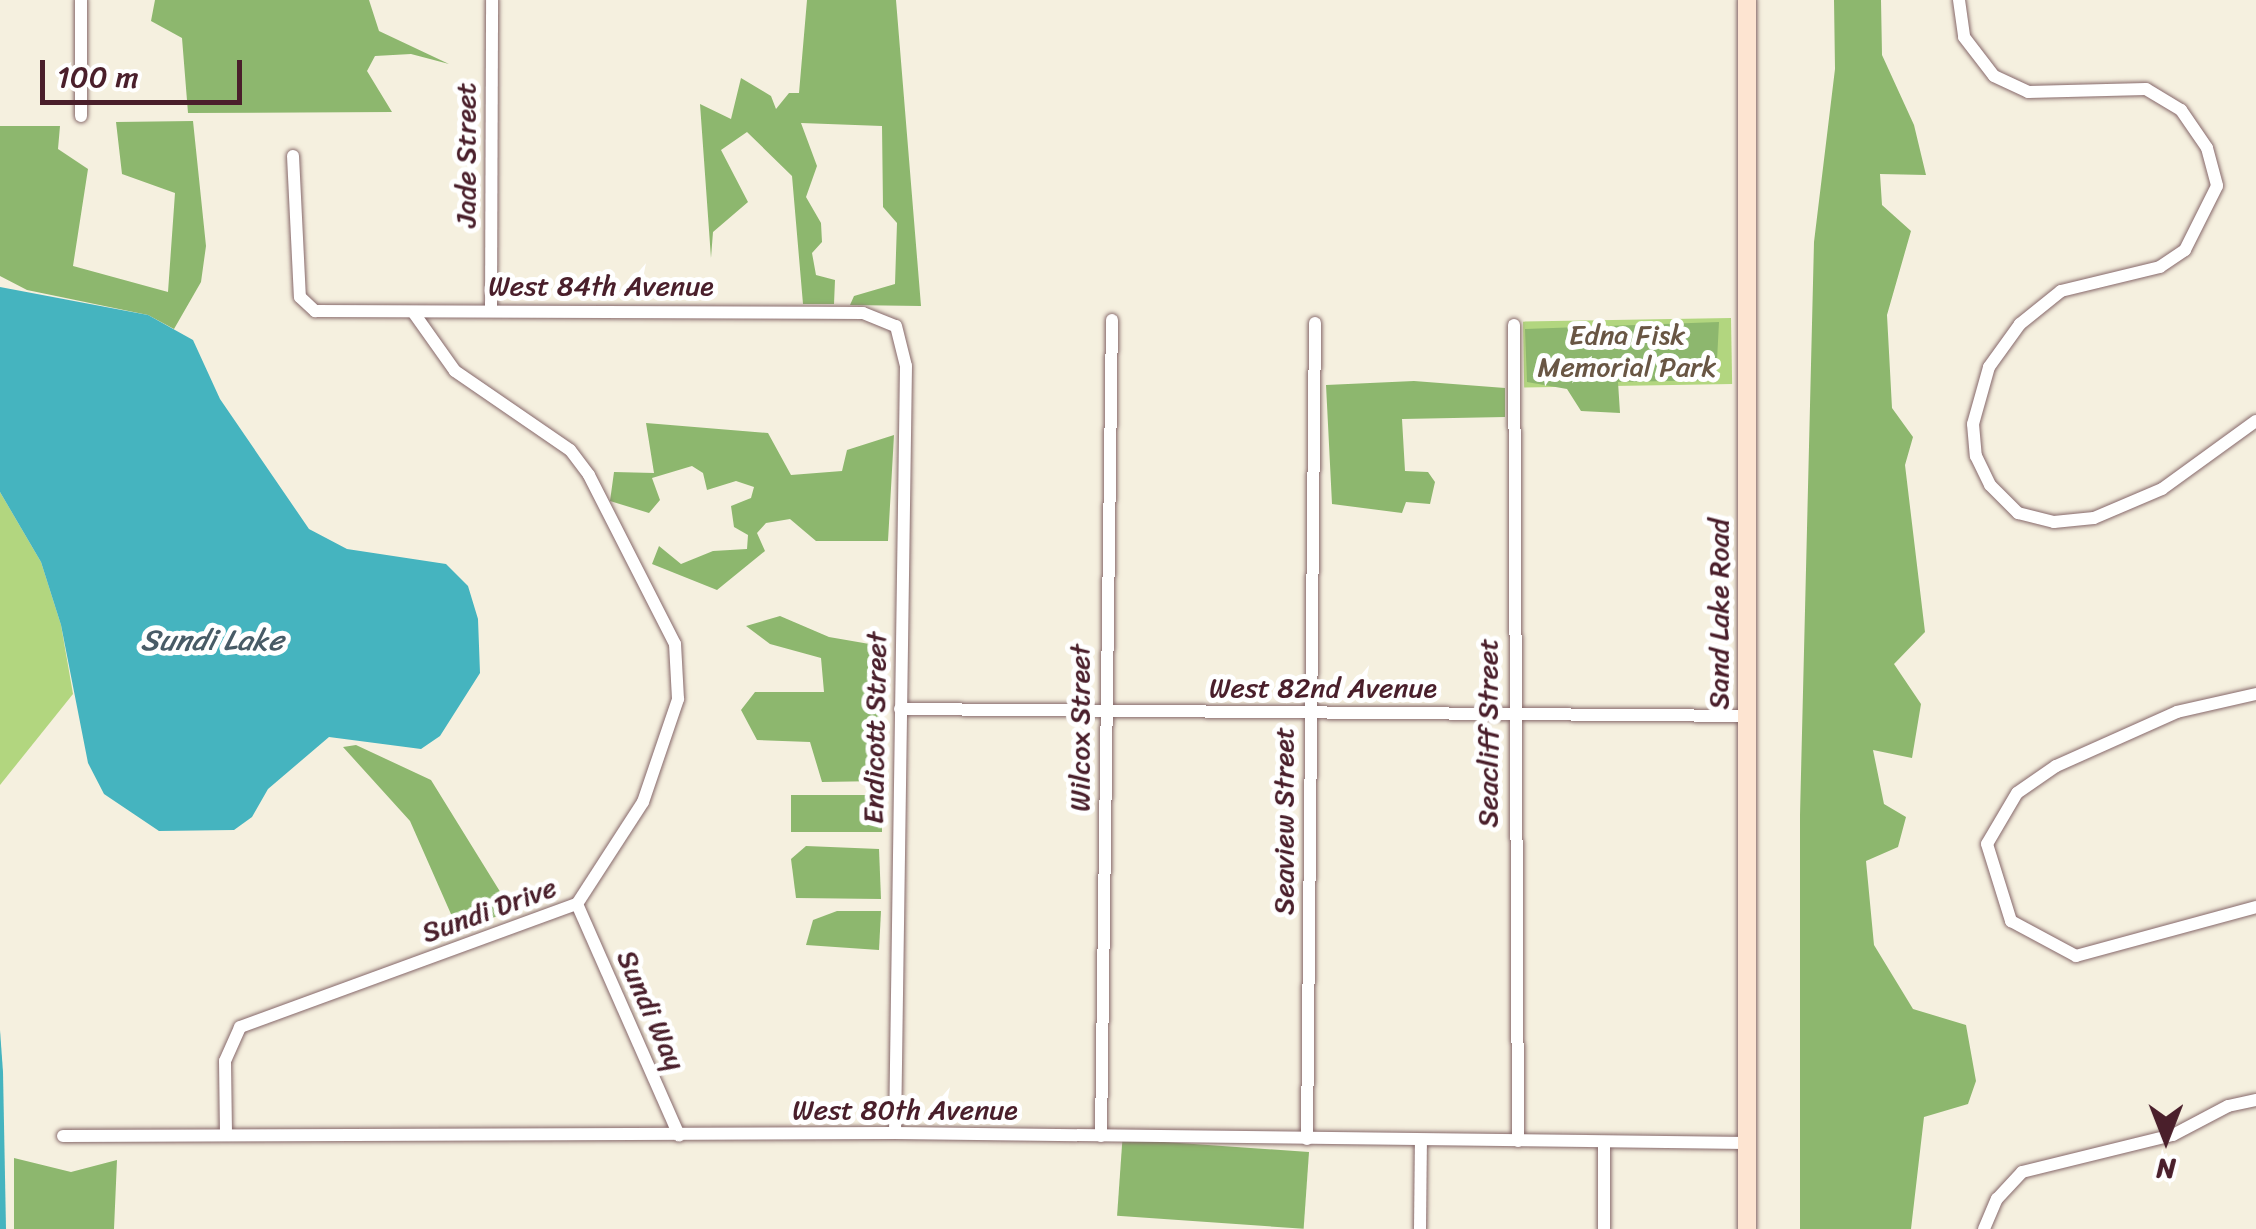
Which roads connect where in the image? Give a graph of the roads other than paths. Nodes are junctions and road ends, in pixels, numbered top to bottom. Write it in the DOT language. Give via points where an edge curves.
graph roads {
  1 [pos="81,0"];
  2 [pos="492,0"];
  3 [pos="1747,0"];
  4 [pos="1960,0"];
  5 [pos="81,116"];
  6 [pos="293,156"];
  7 [pos="491,310"];
  8 [pos="413,312"];
  9 [pos="1112,320"];
  10 [pos="1314,323"];
  11 [pos="1514,325"];
  12 [pos="896,326"];
  13 [pos="2256,421"];
  14 [pos="2256,694"];
  15 [pos="900,708"];
  16 [pos="1106,710"];
  17 [pos="1309,713"];
  18 [pos="1511,714"];
  19 [pos="1747,716"];
  20 [pos="577,904"];
  21 [pos="2256,908"];
  22 [pos="2256,1100"];
  23 [pos="226,1132"];
  24 [pos="895,1133"];
  25 [pos="63,1136"];
  26 [pos="678,1136"];
  27 [pos="1101,1136"];
  28 [pos="1307,1139"];
  29 [pos="1421,1140"];
  30 [pos="1518,1141"];
  31 [pos="1604,1142"];
  32 [pos="1747,1143"];
  33 [pos="1420,1229"];
  34 [pos="1604,1229"];
  35 [pos="1746,1229"];
  36 [pos="1984,1229"];
  1 -- 5 [label="street"];
  2 -- 7 [label="street, Jade Street"];
  3 -- 19 [label="main road, Sand Lake Road"];
  4 -- 13 [label="street" via="1964,37 1994,76 2028,92 2146,89 2181,110 2207,148 2217,186 2184,250 2160,266 2061,290 2020,324 1989,367 1973,424 1976,456 1990,485 2018,513 2054,522 2094,518 2162,488"];
  6 -- 8 [label="street, West 84th Avenue" via="304,307"];
  7 -- 8 [label="street, West 84th Avenue"];
  7 -- 12 [label="street, West 84th Avenue" via="863,313"];
  8 -- 20 [label="street, Sundi Drive" via="454,372 570,450 675,644 678,699 642,802"];
  9 -- 16 [label="street, Wilcox Street"];
  10 -- 17 [label="street, Seaview Street"];
  11 -- 18 [label="street, Seacliff Street"];
  12 -- 15 [label="street, Endicott Street" via="906,366"];
  14 -- 21 [label="street" via="2177,712 2056,766 2018,793 1987,844 2011,921 2076,956"];
  15 -- 16 [label="street, West 82nd Avenue"];
  15 -- 24 [label="street, Endicott Street"];
  16 -- 17 [label="street, West 82nd Avenue"];
  16 -- 27 [label="street, Wilcox Street"];
  17 -- 18 [label="street, West 82nd Avenue"];
  17 -- 28 [label="street, Seaview Street"];
  18 -- 19 [label="street, West 82nd Avenue"];
  18 -- 30 [label="street, Seacliff Street"];
  19 -- 32 [label="main road, Sand Lake Road"];
  20 -- 23 [label="street, Sundi Drive" via="240,1026 225,1061"];
  20 -- 26 [label="street, Sundi Way"];
  22 -- 36 [label="street" via="2228,1106 2174,1134 2022,1172 1997,1199"];
  23 -- 25 [label="street, West 80th Avenue"];
  23 -- 26 [label="street, West 80th Avenue"];
  24 -- 26 [label="street, West 80th Avenue"];
  24 -- 27 [label="street, West 80th Avenue"];
  27 -- 28 [label="street, West 80th Avenue"];
  28 -- 29 [label="street, West 80th Avenue"];
  29 -- 30 [label="street, West 80th Avenue"];
  29 -- 33 [label="street"];
  30 -- 31 [label="street, West 80th Avenue"];
  31 -- 32 [label="street, West 80th Avenue"];
  31 -- 34 [label="street"];
  32 -- 35 [label="main road, Sand Lake Road"];
}
